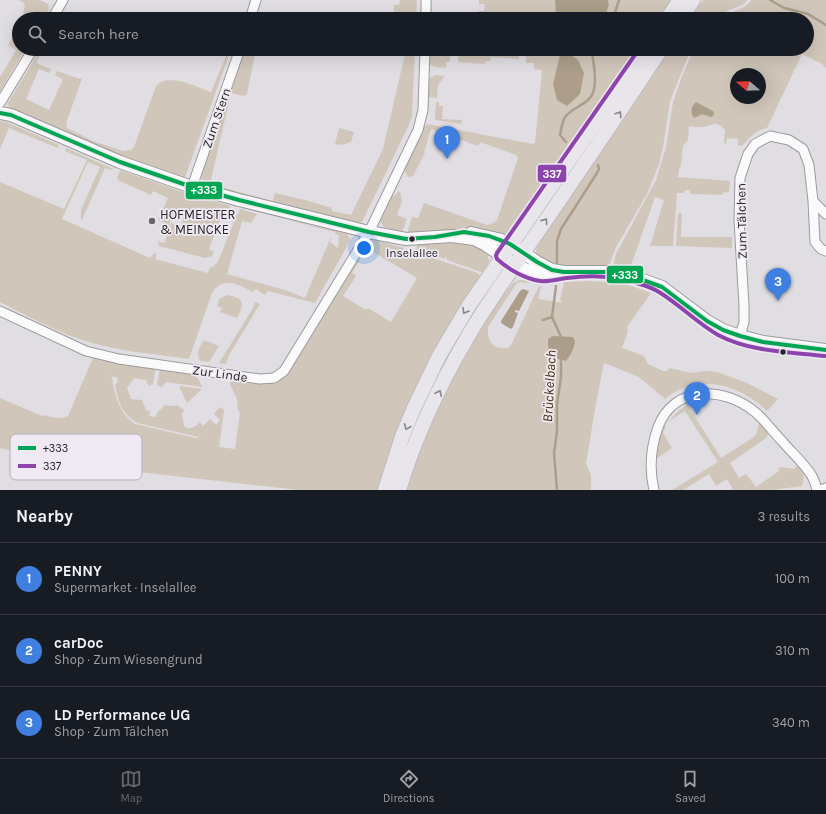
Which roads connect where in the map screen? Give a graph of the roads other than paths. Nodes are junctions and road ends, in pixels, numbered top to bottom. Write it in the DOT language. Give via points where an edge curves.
graph roads {
  1 [pos="63,0"];
  2 [pos="256,0"];
  3 [pos="426,0"];
  4 [pos="680,0"];
  5 [pos="694,0"];
  6 [pos="56,12"];
  7 [pos="252,12"];
  8 [pos="426,12"];
  9 [pos="672,12"];
  10 [pos="686,12"];
  11 [pos="29,56"];
  12 [pos="238,56"];
  13 [pos="425,56"];
  14 [pos="641,56"];
  15 [pos="656,56"];
  16 [pos="0,103"];
  17 [pos="0,113"];
  18 [pos="192,187"];
  19 [pos="814,201"];
  20 [pos="826,214"];
  21 [pos="369,232"];
  22 [pos="440,236"];
  23 [pos="510,244"];
  24 [pos="826,251"];
  25 [pos="502,256"];
  26 [pos="519,259"];
  27 [pos="0,311"];
  28 [pos="740,336"];
  29 [pos="826,350"];
  30 [pos="826,488"];
  31 [pos="385,490"];
  32 [pos="399,490"];
  33 [pos="654,490"];
  34 [pos="819,490"];
  1 -- 6 [label="street"];
  2 -- 7 [label="street"];
  3 -- 8 [label="street"];
  4 -- 9 [label="main road"];
  5 -- 10 [label="main road"];
  11 -- 16 [label="street"];
  12 -- 18 [label="street, Zum Stern"];
  13 -- 21 [label="street" via="423,110 418,130"];
  14 -- 23 [label="main road"];
  26 -- 15 [label="main road, one-way"];
  17 -- 18 [label="street" via="11,115 120,162"];
  18 -- 21 [label="street"];
  19 -- 20 [label="street"];
  19 -- 24 [label="street, Zum Tälchen" via="815,242 821,250"];
  19 -- 28 [label="street, Zum Tälchen" via="809,165 802,149 789,140 770,136 755,144 748,154 740,178 739,220 744,322"];
  21 -- 22 [label="street" via="406,239"];
  21 -- 27 [label="street, Zur Linde" via="284,371 274,378 260,379 119,359 86,351"];
  22 -- 23 [label="street" via="475,233"];
  22 -- 25 [label="street" via="474,239"];
  23 -- 25 [label="main road"];
  23 -- 26 [label="street"];
  25 -- 26 [label="street"];
  25 -- 31 [label="main road, one-way" via="468,306 439,356 402,437"];
  26 -- 28 [label="street" via="564,272 611,272 632,276 662,287 707,321"];
  32 -- 26 [label="main road, one-way" via="425,422 452,364"];
  28 -- 29 [label="street" via="762,342"];
  30 -- 34 [label="street"];
  33 -- 34 [label="street" via="651,465 655,437 662,418 669,408 687,396 712,393 734,399 755,412 812,476"];
}
